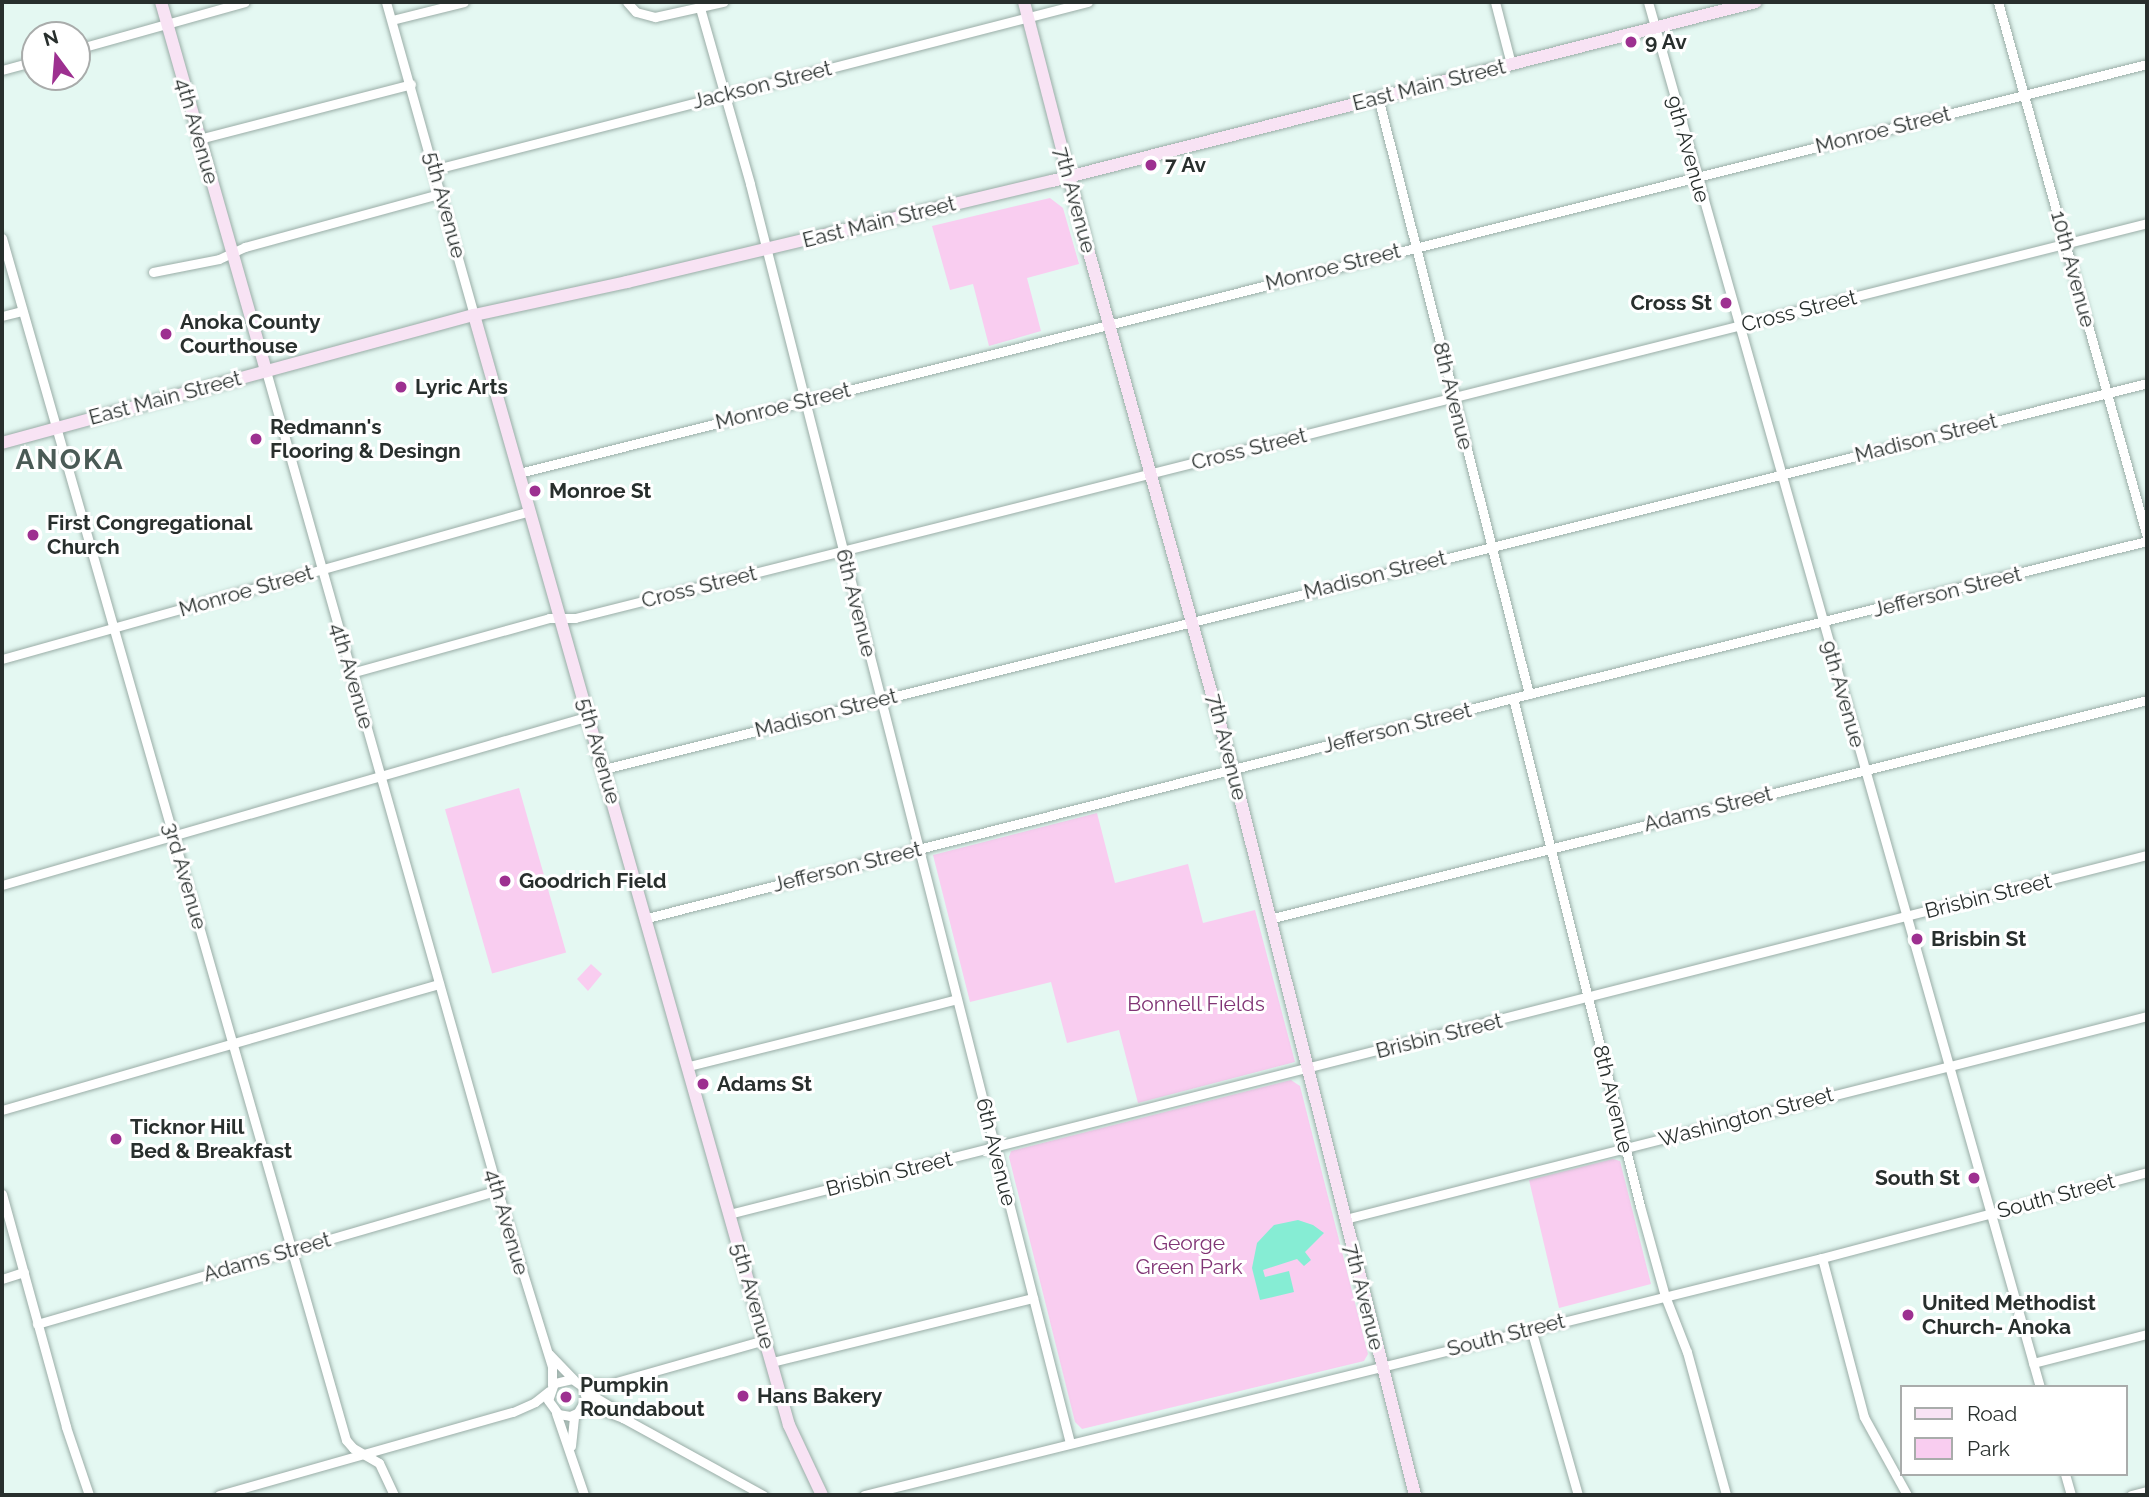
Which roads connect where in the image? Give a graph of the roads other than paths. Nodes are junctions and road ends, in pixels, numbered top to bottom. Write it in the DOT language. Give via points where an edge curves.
graph roads {
  1 [pos="161,2"];
  2 [pos="245,2"];
  3 [pos="386,2"];
  4 [pos="464,2"];
  5 [pos="628,2"];
  6 [pos="723,2"];
  7 [pos="1024,2"];
  8 [pos="1088,2"];
  9 [pos="1495,2"];
  10 [pos="1648,2"];
  11 [pos="1756,2"];
  12 [pos="1998,2"];
  13 [pos="700,8"];
  14 [pos="1028,19"];
  15 [pos="392,20"];
  16 [pos="167,23"];
  17 [pos="1655,27"];
  18 [pos="91,45"];
  19 [pos="1511,64"];
  20 [pos="2147,64"];
  21 [pos="21,65"];
  22 [pos="2,70"];
  23 [pos="411,84"];
  24 [pos="727,93"];
  25 [pos="2024,95"];
  26 [pos="1378,97"];
  27 [pos="200,139"];
  28 [pos="436,169"];
  29 [pos="1696,176"];
  30 [pos="1069,177"];
  31 [pos="442,193"];
  32 [pos="2147,223"];
  33 [pos="2,238"];
  34 [pos="2066,243"];
  35 [pos="1415,246"];
  36 [pos="767,249"];
  37 [pos="232,252"];
  38 [pos="153,272"];
  39 [pos="22,311"];
  40 [pos="474,315"];
  41 [pos="2,316"];
  42 [pos="1109,324"];
  43 [pos="1739,327"];
  44 [pos="265,371"];
  45 [pos="2147,383"];
  46 [pos="2107,393"];
  47 [pos="1453,396"];
  48 [pos="804,401"];
  49 [pos="56,427"];
  50 [pos="2,443"];
  51 [pos="519,473"];
  52 [pos="1780,473"];
  53 [pos="1152,474"];
  54 [pos="530,511"];
  55 [pos="2147,539"];
  56 [pos="1491,545"];
  57 [pos="843,551"];
  58 [pos="321,570"];
  59 [pos="561,618"];
  60 [pos="1194,622"];
  61 [pos="1823,622"];
  62 [pos="113,628"];
  63 [pos="2,659"];
  64 [pos="351,673"];
  65 [pos="1529,694"];
  66 [pos="1513,698"];
  67 [pos="881,699"];
  68 [pos="2147,700"];
  69 [pos="589,716"];
  70 [pos="604,769"];
  71 [pos="1233,770"];
  72 [pos="1865,770"];
  73 [pos="380,775"];
  74 [pos="174,836"];
  75 [pos="918,848"];
  76 [pos="1552,849"];
  77 [pos="2147,855"];
  78 [pos="2,885"];
  79 [pos="1906,917"];
  80 [pos="647,918"];
  81 [pos="1269,919"];
  82 [pos="439,984"];
  83 [pos="1587,998"];
  84 [pos="957,999"];
  85 [pos="2147,1016"];
  86 [pos="233,1042"];
  87 [pos="1950,1065"];
  88 [pos="689,1066"];
  89 [pos="1307,1068"];
  90 [pos="2,1110"];
  91 [pos="996,1148"];
  92 [pos="1626,1149"];
  93 [pos="2147,1172"];
  94 [pos="498,1190"];
  95 [pos="2,1194"];
  96 [pos="1990,1213"];
  97 [pos="729,1214"];
  98 [pos="1345,1219"];
  99 [pos="291,1249"];
  100 [pos="1822,1258"];
  101 [pos="24,1272"];
  102 [pos="2,1279"];
  103 [pos="1665,1296"];
  104 [pos="1033,1298"];
  105 [pos="37,1324"];
  106 [pos="1531,1329"];
  107 [pos="2147,1334"];
  108 [pos="765,1340"];
  109 [pos="546,1350"];
  110 [pos="772,1362"];
  111 [pos="2033,1363"];
  112 [pos="1382,1367"];
  113 [pos="579,1385"];
  114 [pos="2039,1385"];
  115 [pos="550,1388"];
  116 [pos="513,1412"];
  117 [pos="555,1412"];
  118 [pos="576,1413"];
  119 [pos="623,1418"];
  120 [pos="1070,1443"];
  121 [pos="571,1451"];
  122 [pos="363,1454"];
  123 [pos="2066,1476"];
  124 [pos="2147,1490"];
  125 [pos="89,1495"];
  126 [pos="219,1495"];
  127 [pos="394,1495"];
  128 [pos="584,1495"];
  129 [pos="763,1495"];
  130 [pos="822,1495"];
  131 [pos="864,1495"];
  132 [pos="1415,1495"];
  133 [pos="1578,1495"];
  134 [pos="1726,1495"];
  135 [pos="1906,1495"];
  136 [pos="2071,1495"];
  137 [pos="2131,1495"];
  1 -- 16 [label="main road, 4th Avenue"];
  2 -- 16 [label="street"];
  3 -- 15 [label="street, 5th Avenue"];
  4 -- 15 [label="street"];
  5 -- 13 [label="street" via="645,16"];
  6 -- 13 [label="street"];
  7 -- 14 [label="main road, 7th Avenue"];
  8 -- 14 [label="street, Jackson Street"];
  9 -- 19 [label="street"];
  10 -- 17 [label="street, 9th Avenue"];
  11 -- 17 [label="main road, East Main Street"];
  12 -- 25 [label="street, 10th Avenue"];
  13 -- 24 [label="street, 6th Avenue"];
  14 -- 24 [label="street, Jackson Street"];
  14 -- 30 [label="main road, 7th Avenue"];
  15 -- 23 [label="street, 5th Avenue"];
  16 -- 18 [label="street"];
  16 -- 27 [label="main road, 4th Avenue"];
  17 -- 19 [label="main road, East Main Street"];
  17 -- 29 [label="street, 9th Avenue"];
  19 -- 26 [label="main road, East Main Street"];
  20 -- 25 [label="street, Monroe Street"];
  21 -- 22 [label="street"];
  23 -- 27 [label="street"];
  23 -- 28 [label="street, 5th Avenue"];
  24 -- 28 [label="street, Jackson Street"];
  24 -- 36 [label="street, 6th Avenue"];
  25 -- 29 [label="street, Monroe Street"];
  25 -- 34 [label="street, 10th Avenue"];
  26 -- 30 [label="main road, East Main Street"];
  26 -- 35 [label="street, 8th Avenue"];
  27 -- 37 [label="main road, 4th Avenue"];
  28 -- 31 [label="street, 5th Avenue"];
  29 -- 35 [label="street, Monroe Street"];
  29 -- 43 [label="street, 9th Avenue"];
  30 -- 36 [label="main road, East Main Street"];
  30 -- 42 [label="main road, 7th Avenue"];
  31 -- 37 [label="street"];
  31 -- 40 [label="street, 5th Avenue"];
  32 -- 34 [label="street, Cross Street"];
  33 -- 39 [label="street, 3rd Avenue"];
  34 -- 43 [label="street, Cross Street"];
  34 -- 46 [label="street, 10th Avenue"];
  35 -- 42 [label="street, Monroe Street"];
  35 -- 47 [label="street, 8th Avenue"];
  36 -- 40 [label="main road, East Main Street"];
  36 -- 48 [label="street, 6th Avenue"];
  37 -- 38 [label="street" via="219,259"];
  37 -- 44 [label="main road, 4th Avenue"];
  39 -- 41 [label="street"];
  39 -- 49 [label="street, 3rd Avenue"];
  40 -- 44 [label="main road, East Main Street"];
  40 -- 51 [label="main road, 5th Avenue"];
  42 -- 48 [label="street, Monroe Street"];
  42 -- 53 [label="main road, 7th Avenue"];
  43 -- 47 [label="street, Cross Street"];
  43 -- 52 [label="street, 9th Avenue"];
  44 -- 49 [label="main road, East Main Street"];
  44 -- 58 [label="street, 4th Avenue"];
  45 -- 46 [label="street, Madison Street"];
  46 -- 52 [label="street, Madison Street"];
  46 -- 55 [label="street, 10th Avenue"];
  47 -- 53 [label="street, Cross Street"];
  47 -- 56 [label="street, 8th Avenue"];
  48 -- 51 [label="street, Monroe Street"];
  48 -- 57 [label="street, 6th Avenue"];
  49 -- 50 [label="main road, East Main Street"];
  49 -- 62 [label="street, 3rd Avenue"];
  51 -- 54 [label="main road, 5th Avenue"];
  52 -- 56 [label="street, Madison Street"];
  52 -- 61 [label="street, 9th Avenue"];
  53 -- 57 [label="street, Cross Street"];
  53 -- 60 [label="main road, 7th Avenue"];
  54 -- 58 [label="street, Monroe Street"];
  54 -- 59 [label="main road, 5th Avenue"];
  55 -- 61 [label="street, Jefferson Street"];
  56 -- 60 [label="street, Madison Street"];
  56 -- 65 [label="street, 8th Avenue"];
  57 -- 59 [label="street, Cross Street"];
  57 -- 67 [label="street, 6th Avenue"];
  58 -- 62 [label="street, Monroe Street"];
  58 -- 64 [label="street, 4th Avenue"];
  59 -- 64 [label="street, Cross Street"];
  59 -- 69 [label="main road, 5th Avenue"];
  60 -- 67 [label="street, Madison Street"];
  60 -- 71 [label="main road, 7th Avenue"];
  61 -- 65 [label="street, Jefferson Street"];
  61 -- 72 [label="street, 9th Avenue"];
  62 -- 63 [label="street, Monroe Street"];
  62 -- 74 [label="street, 3rd Avenue"];
  64 -- 73 [label="street, 4th Avenue"];
  65 -- 66 [label="street, Jefferson Street"];
  66 -- 71 [label="street, Jefferson Street"];
  66 -- 76 [label="street, 8th Avenue"];
  67 -- 70 [label="street, Madison Street"];
  67 -- 75 [label="street, 6th Avenue"];
  68 -- 72 [label="street, Adams Street"];
  69 -- 70 [label="main road, 5th Avenue"];
  69 -- 73 [label="street"];
  70 -- 80 [label="main road, 5th Avenue"];
  71 -- 75 [label="street, Jefferson Street"];
  71 -- 81 [label="main road, 7th Avenue"];
  72 -- 76 [label="street, Adams Street"];
  72 -- 79 [label="street, 9th Avenue"];
  73 -- 74 [label="street"];
  73 -- 82 [label="street, 4th Avenue"];
  74 -- 78 [label="street"];
  74 -- 86 [label="street, 3rd Avenue"];
  75 -- 80 [label="street, Jefferson Street"];
  75 -- 84 [label="street, 6th Avenue"];
  76 -- 81 [label="street, Adams Street"];
  76 -- 83 [label="street, 8th Avenue"];
  77 -- 79 [label="street, Brisbin Street"];
  79 -- 83 [label="street, Brisbin Street"];
  79 -- 87 [label="street, 9th Avenue"];
  80 -- 88 [label="main road, 5th Avenue"];
  81 -- 89 [label="main road, 7th Avenue"];
  82 -- 86 [label="street"];
  82 -- 94 [label="street, 4th Avenue"];
  83 -- 89 [label="street, Brisbin Street"];
  83 -- 92 [label="street, 8th Avenue"];
  84 -- 88 [label="street"];
  84 -- 91 [label="street, 6th Avenue"];
  85 -- 87 [label="street, Washington Street"];
  86 -- 90 [label="street"];
  86 -- 99 [label="street, 3rd Avenue"];
  87 -- 92 [label="street, Washington Street"];
  87 -- 96 [label="street, 9th Avenue"];
  88 -- 97 [label="main road, 5th Avenue"];
  89 -- 91 [label="street, Brisbin Street"];
  89 -- 98 [label="main road, 7th Avenue"];
  91 -- 97 [label="street, Brisbin Street"];
  91 -- 104 [label="street, 6th Avenue"];
  92 -- 98 [label="street, Washington Street"];
  92 -- 103 [label="street, 8th Avenue"];
  93 -- 96 [label="street, South Street"];
  94 -- 99 [label="street, Adams Street"];
  94 -- 109 [label="street, 4th Avenue"];
  95 -- 101 [label="street"];
  96 -- 100 [label="street, South Street"];
  96 -- 111 [label="street, 9th Avenue"];
  97 -- 108 [label="main road, 5th Avenue"];
  98 -- 112 [label="main road, 7th Avenue"];
  99 -- 105 [label="street, Adams Street"];
  99 -- 122 [label="street, 3rd Avenue" via="346,1440"];
  100 -- 103 [label="street, South Street"];
  100 -- 135 [label="street" via="1864,1417"];
  101 -- 102 [label="street"];
  101 -- 105 [label="street"];
  103 -- 106 [label="street, South Street"];
  103 -- 134 [label="street, 8th Avenue" via="1687,1352"];
  104 -- 110 [label="street"];
  104 -- 120 [label="street, 6th Avenue"];
  105 -- 125 [label="street"];
  106 -- 112 [label="street, South Street"];
  106 -- 133 [label="street"];
  107 -- 111 [label="street"];
  108 -- 110 [label="main road, 5th Avenue"];
  108 -- 113 [label="street" via="610,1384"];
  109 -- 113 [label="street, 4th Avenue"];
  109 -- 115 [label="street, 4th Avenue" via="554,1378"];
  110 -- 130 [label="main road, 5th Avenue" via="798,1450"];
  111 -- 114 [label="street, 9th Avenue"];
  112 -- 120 [label="street, South Street"];
  112 -- 132 [label="main road, 7th Avenue"];
  113 -- 115 [label="street" via="559,1379"];
  113 -- 118 [label="street" via="584,1404"];
  113 -- 119 [label="street, 4th Avenue"];
  115 -- 116 [label="street" via="535,1402"];
  115 -- 117 [label="street" via="548,1399"];
  116 -- 117 [label="street"];
  116 -- 122 [label="street"];
  117 -- 118 [label="street"];
  117 -- 121 [label="street"];
  118 -- 119 [label="street" via="597,1408"];
  118 -- 121 [label="street"];
  119 -- 129 [label="street"];
  120 -- 131 [label="street, South Street"];
  121 -- 128 [label="street"];
  122 -- 126 [label="street"];
  122 -- 127 [label="street, 3rd Avenue" via="379,1463"];
  123 -- 136 [label="street"];
  124 -- 137 [label="street"];
}
